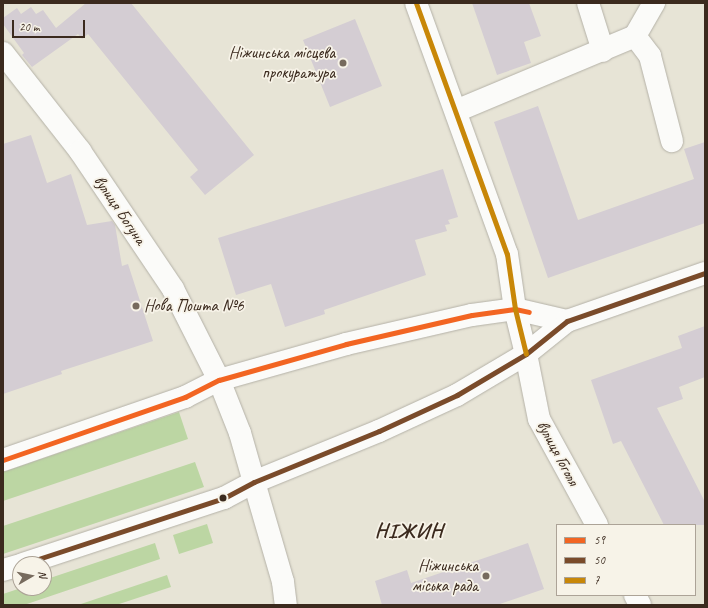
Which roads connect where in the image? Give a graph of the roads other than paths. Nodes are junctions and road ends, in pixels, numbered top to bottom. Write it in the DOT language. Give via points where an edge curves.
graph roads {
  1 [pos="416,3"];
  2 [pos="588,3"];
  3 [pos="654,3"];
  4 [pos="635,36"];
  5 [pos="603,51"];
  6 [pos="3,53"];
  7 [pos="456,111"];
  8 [pos="672,141"];
  9 [pos="705,273"];
  10 [pos="515,309"];
  11 [pos="568,320"];
  12 [pos="526,354"];
  13 [pos="219,380"];
  14 [pos="3,460"];
  15 [pos="254,482"];
  16 [pos="595,524"];
  17 [pos="46,556"];
  18 [pos="636,596"];
  19 [pos="286,605"];
  20 [pos="640,605"];
  1 -- 7 [label="main road, вулиця Гоголя"];
  2 -- 5 [label="main road"];
  3 -- 4 [label="main road"];
  4 -- 5 [label="main road"];
  4 -- 8 [label="main road" via="650,56"];
  5 -- 7 [label="main road"];
  6 -- 13 [label="main road, вулиця Богуна" via="80,151 173,289"];
  7 -- 10 [label="main road, вулиця Гоголя" via="507,254"];
  9 -- 11 [label="main road"];
  10 -- 11 [label="main road"];
  10 -- 12 [label="main road, вулиця Гоголя"];
  10 -- 13 [label="main road" via="472,315 346,344"];
  11 -- 12 [label="main road"];
  12 -- 15 [label="main road" via="457,395 379,431"];
  12 -- 16 [label="main road, вулиця Гоголя" via="538,419"];
  13 -- 14 [label="main road" via="185,397"];
  13 -- 15 [label="main road, вулиця Богуна" via="240,433"];
  15 -- 17 [label="main road" via="224,498"];
  15 -- 19 [label="main road, вулиця Богуна" via="283,582"];
  18 -- 20 [label="main road"];
}
